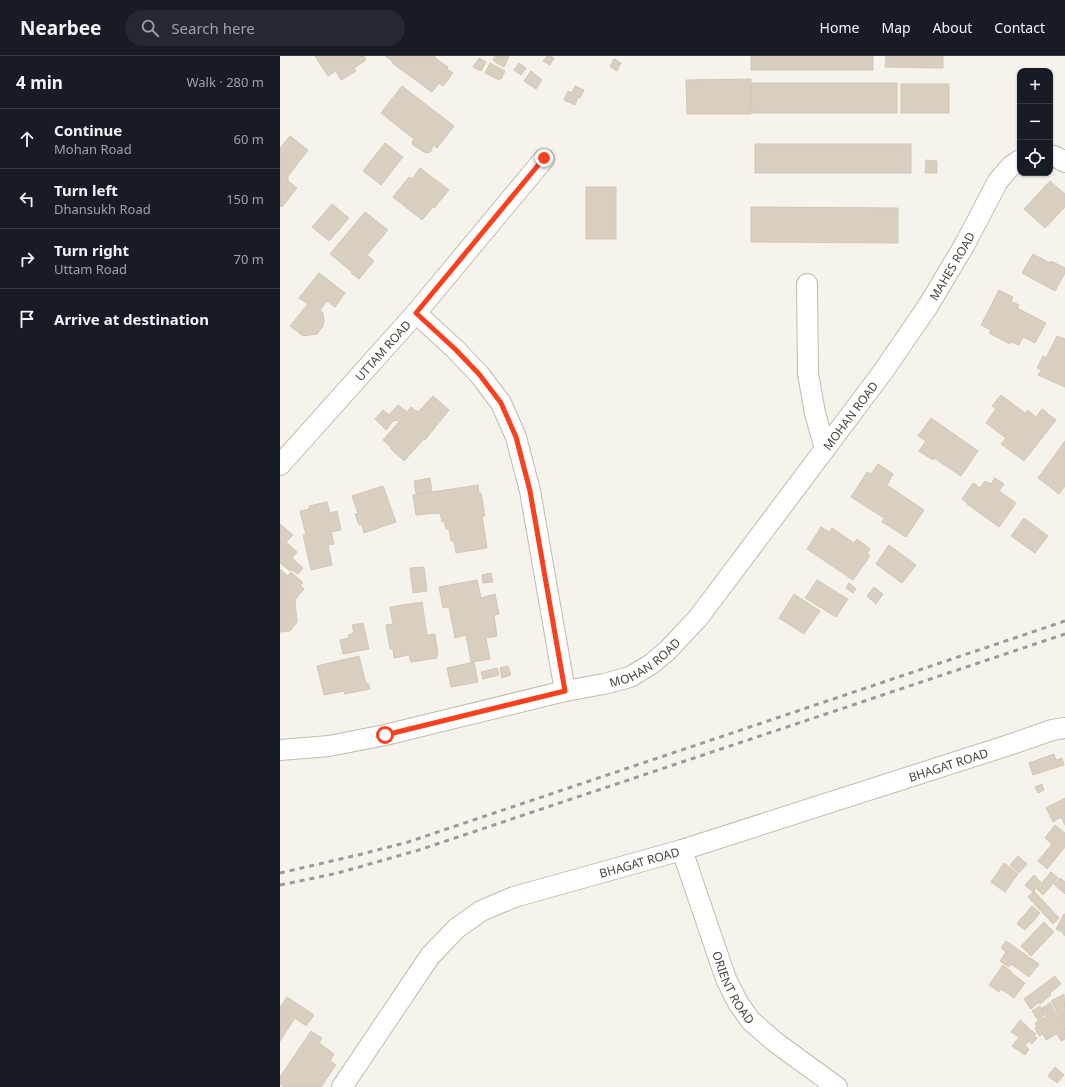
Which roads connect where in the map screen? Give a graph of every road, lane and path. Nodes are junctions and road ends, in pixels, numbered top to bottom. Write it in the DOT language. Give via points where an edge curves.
graph roads {
  1 [pos="1053,156"];
  2 [pos="544,158"];
  3 [pos="1017,162"];
  4 [pos="1065,162"];
  5 [pos="807,284"];
  6 [pos="416,313"];
  7 [pos="882,373"];
  8 [pos="825,449"];
  9 [pos="280,465"];
  10 [pos="565,691"];
  11 [pos="1065,728"];
  12 [pos="280,750"];
  13 [pos="682,850"];
  14 [pos="342,1087"];
  15 [pos="837,1087"];
  1 -- 4 [label="street"];
  2 -- 6 [label="street, UTTAM ROAD"];
  3 -- 7 [label="street, MAHES ROAD" via="1010,166 998,181 928,306"];
  5 -- 8 [label="street" via="808,374"];
  6 -- 9 [label="street, UTTAM ROAD"];
  6 -- 10 [label="street" via="479,374 501,403 516,437 530,491"];
  7 -- 8 [label="street, MOHAN ROAD"];
  8 -- 10 [label="street, MOHAN ROAD" via="698,618 667,651 630,677"];
  10 -- 12 [label="street, MOHAN ROAD" via="385,735 329,746"];
  11 -- 13 [label="street, BHAGAT ROAD" via="1052,730"];
  13 -- 14 [label="street, BHAGAT ROAD" via="514,897 480,911 457,928 430,956"];
  13 -- 15 [label="street, ORIENT ROAD" via="726,979 738,1003 751,1021 775,1042"];
}
